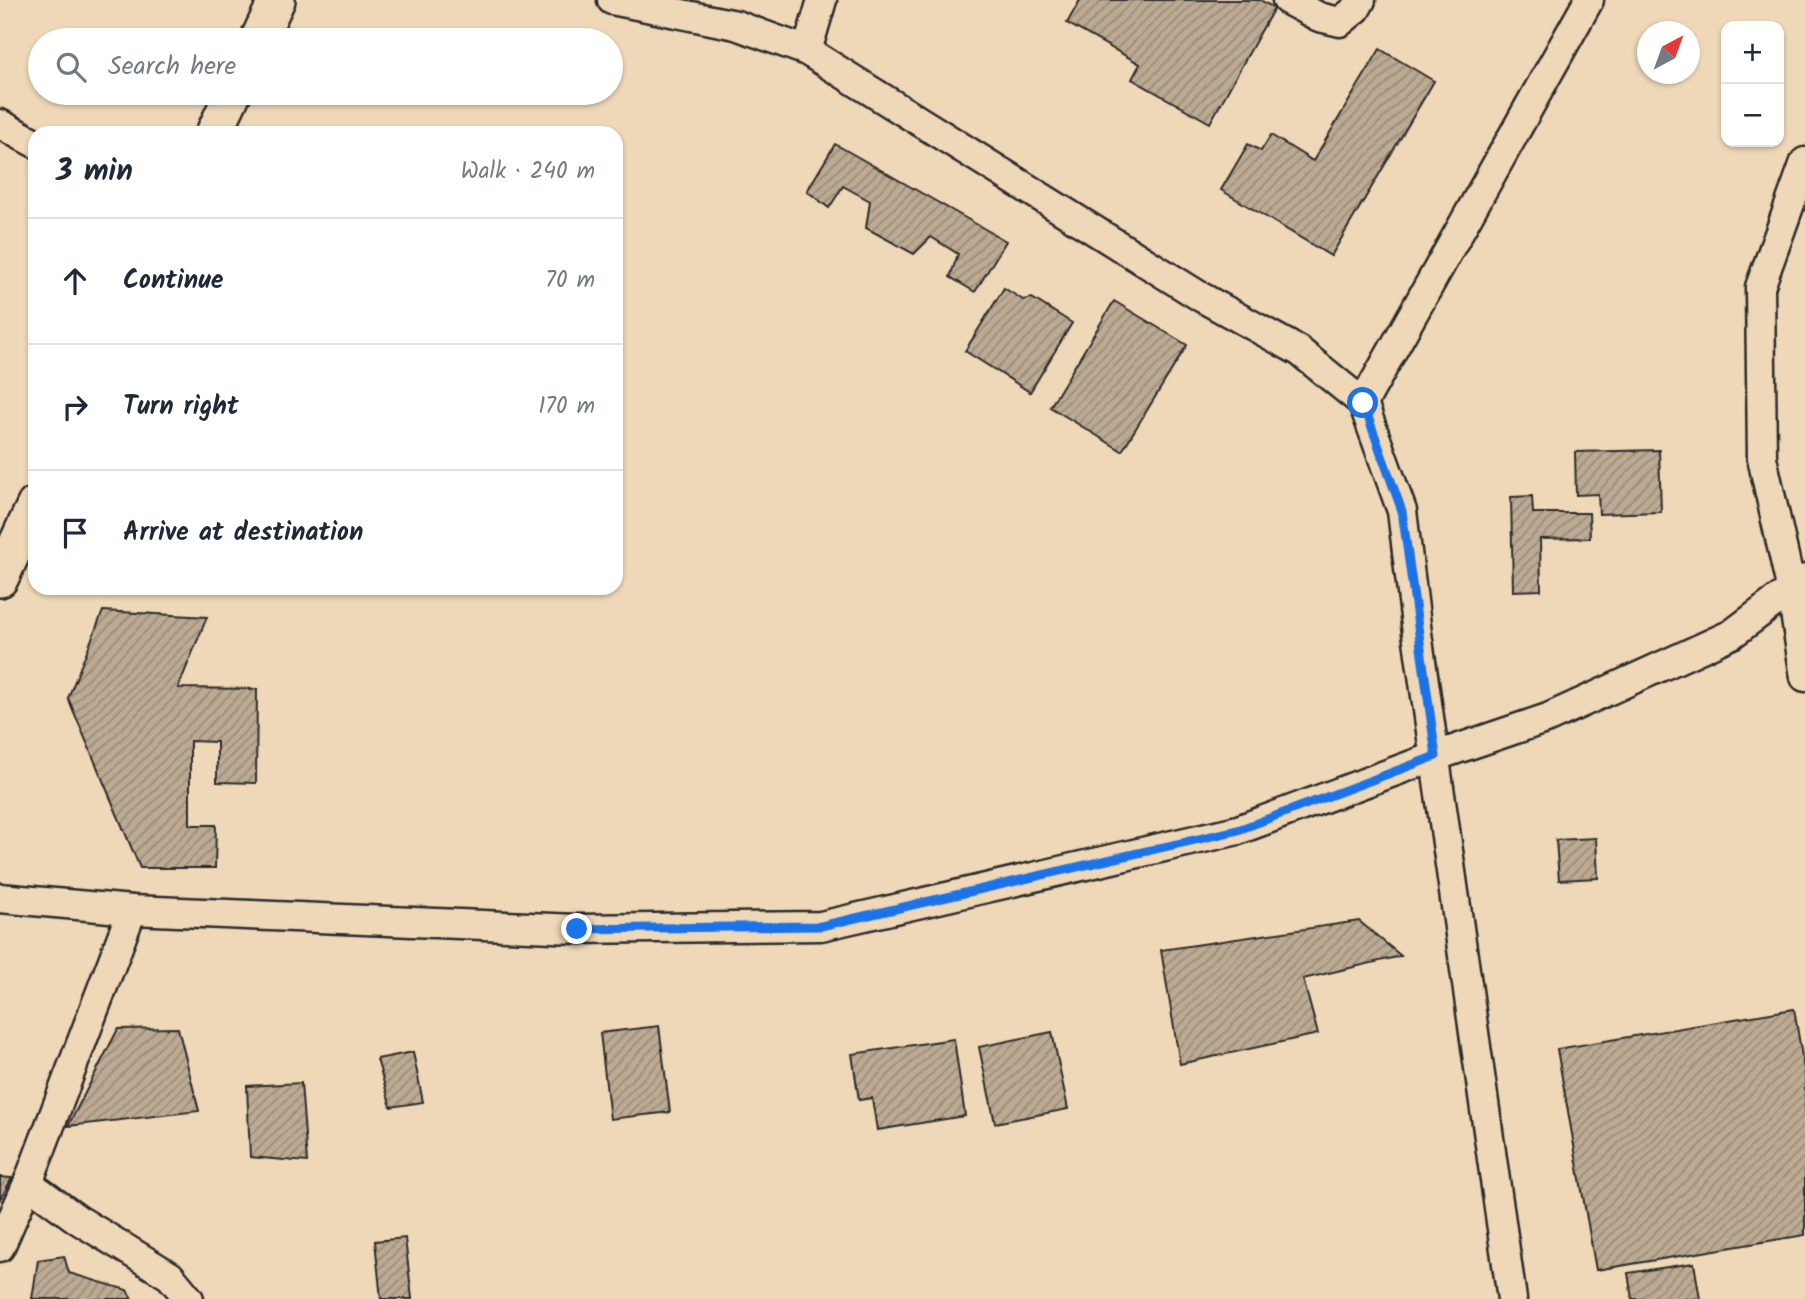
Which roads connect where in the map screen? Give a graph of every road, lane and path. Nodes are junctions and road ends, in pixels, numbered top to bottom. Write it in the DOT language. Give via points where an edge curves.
graph roads {
  1 [pos="277,0"];
  2 [pos="612,0"];
  3 [pos="822,0"];
  4 [pos="1287,0"];
  5 [pos="1361,0"];
  6 [pos="1589,0"];
  7 [pos="264,28"];
  8 [pos="807,51"];
  9 [pos="227,105"];
  10 [pos="0,124"];
  11 [pos="217,126"];
  12 [pos="28,139"];
  13 [pos="1805,162"];
  14 [pos="1363,403"];
  15 [pos="28,520"];
  16 [pos="0,579"];
  17 [pos="1798,583"];
  18 [pos="1805,677"];
  19 [pos="1436,756"];
  20 [pos="0,898"];
  21 [pos="132,910"];
  22 [pos="28,1183"];
  23 [pos="0,1247"];
  24 [pos="188,1299"];
  25 [pos="1512,1299"];
  1 -- 7 [label="street"];
  2 -- 8 [label="street" via="736,25"];
  3 -- 8 [label="street"];
  4 -- 5 [label="street" via="1340,22"];
  6 -- 14 [label="street"];
  8 -- 14 [label="street" via="1201,297 1299,351"];
  9 -- 11 [label="street"];
  10 -- 12 [label="street"];
  13 -- 17 [label="street" via="1760,287 1762,458"];
  14 -- 19 [label="street" via="1402,511"];
  15 -- 16 [label="street"];
  17 -- 18 [label="street"];
  17 -- 19 [label="street" via="1732,634 1548,718"];
  19 -- 21 [label="street" via="1238,830 821,926 577,929"];
  19 -- 25 [label="street"];
  20 -- 21 [label="street"];
  21 -- 22 [label="street"];
  22 -- 23 [label="street"];
  22 -- 24 [label="street" via="170,1276"];
}
